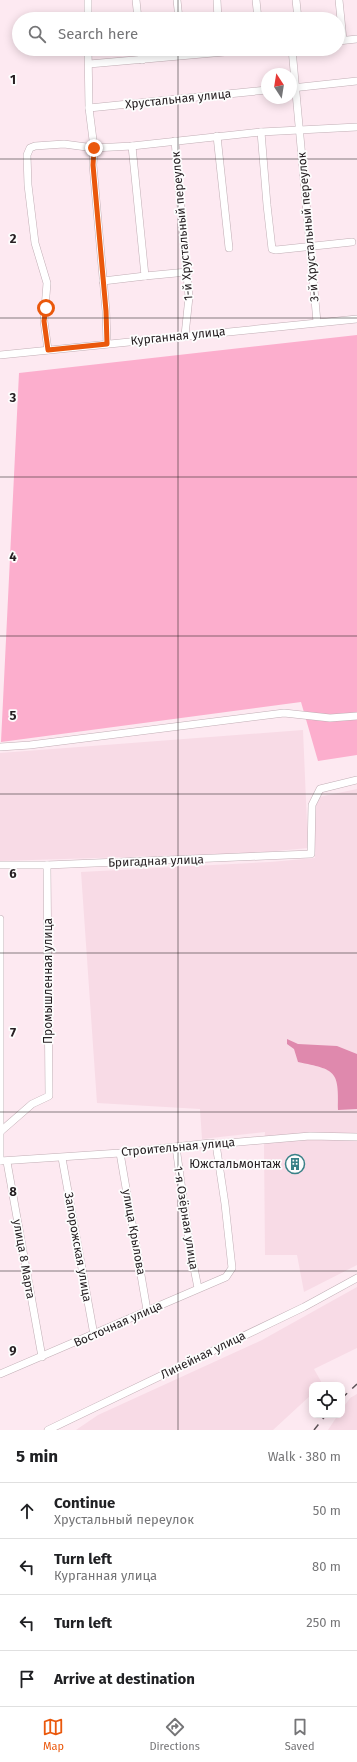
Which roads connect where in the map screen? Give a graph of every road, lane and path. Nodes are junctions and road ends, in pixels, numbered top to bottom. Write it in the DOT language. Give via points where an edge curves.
graph roads {
  1 [pos="88,0"];
  2 [pos="136,0"];
  3 [pos="177,0"];
  4 [pos="216,0"];
  5 [pos="256,0"];
  6 [pos="296,0"];
  7 [pos="339,0"];
  8 [pos="88,12"];
  9 [pos="137,12"];
  10 [pos="178,12"];
  11 [pos="217,12"];
  12 [pos="257,12"];
  13 [pos="297,12"];
  14 [pos="340,12"];
  15 [pos="357,39"];
  16 [pos="345,40"];
  17 [pos="88,56"];
  18 [pos="141,56"];
  19 [pos="162,56"];
  20 [pos="292,56"];
  21 [pos="142,60"];
  22 [pos="88,64"];
  23 [pos="292,68"];
  24 [pos="357,81"];
  25 [pos="297,87"];
  26 [pos="261,91"];
  27 [pos="295,104"];
  28 [pos="89,108"];
  29 [pos="357,127"];
  30 [pos="299,131"];
  31 [pos="261,132"];
  32 [pos="217,136"];
  33 [pos="175,141"];
  34 [pos="132,146"];
  35 [pos="94,148"];
  36 [pos="352,242"];
  37 [pos="229,248"];
  38 [pos="310,248"];
  39 [pos="187,272"];
  40 [pos="146,276"];
  41 [pos="103,281"];
  42 [pos="357,318"];
  43 [pos="317,322"];
  44 [pos="185,335"];
  45 [pos="107,344"];
  46 [pos="48,350"];
  47 [pos="0,355"];
  48 [pos="357,716"];
  49 [pos="0,747"];
  50 [pos="357,780"];
  51 [pos="0,865"];
  52 [pos="47,865"];
  53 [pos="0,919"];
  54 [pos="0,1101"];
  55 [pos="1,1131"];
  56 [pos="357,1137"];
  57 [pos="216,1144"];
  58 [pos="176,1147"];
  59 [pos="120,1153"];
  60 [pos="62,1158"];
  61 [pos="2,1162"];
  62 [pos="357,1278"];
  63 [pos="198,1288"];
  64 [pos="147,1310"];
  65 [pos="94,1335"];
  66 [pos="42,1357"];
  67 [pos="0,1374"];
  68 [pos="48,1430"];
  1 -- 8 [label="street"];
  2 -- 9 [label="street"];
  3 -- 10 [label="street"];
  4 -- 11 [label="street"];
  5 -- 12 [label="street"];
  6 -- 13 [label="street"];
  7 -- 14 [label="street"];
  15 -- 16 [label="street"];
  17 -- 22 [label="street"];
  18 -- 21 [label="street"];
  19 -- 21 [label="street"];
  20 -- 23 [label="street, 3-й Хрустальный переулок"];
  21 -- 22 [label="street"];
  22 -- 28 [label="street"];
  24 -- 25 [label="street"];
  26 -- 28 [label="street, Хрустальная улица"];
  27 -- 30 [label="street, 3-й Хрустальный переулок"];
  28 -- 35 [label="street"];
  29 -- 30 [label="street"];
  30 -- 31 [label="street"];
  30 -- 38 [label="street, 3-й Хрустальный переулок"];
  31 -- 32 [label="street"];
  31 -- 38 [label="street" via="272,249"];
  32 -- 33 [label="street"];
  32 -- 37 [label="street"];
  33 -- 34 [label="street"];
  33 -- 39 [label="street, 1-й Хрустальный переулок"];
  34 -- 35 [label="street"];
  34 -- 40 [label="street"];
  35 -- 41 [label="street" via="93,165"];
  35 -- 46 [label="street" via="64,144 35,146 27,155 32,224 47,283 44,321"];
  36 -- 38 [label="street"];
  38 -- 43 [label="street, 3-й Хрустальный переулок"];
  39 -- 40 [label="street"];
  39 -- 44 [label="street, 1-й Хрустальный переулок" via="189,297"];
  40 -- 41 [label="street"];
  41 -- 45 [label="street"];
  42 -- 43 [label="street, Курганная улица"];
  43 -- 44 [label="street, Курганная улица"];
  44 -- 45 [label="street, Курганная улица"];
  45 -- 46 [label="street, Курганная улица"];
  46 -- 47 [label="street, Курганная улица"];
  48 -- 49 [label="street" via="330,718 284,713"];
  50 -- 52 [label="street, Бригадная улица" via="320,789 312,805 312,854"];
  51 -- 52 [label="street, Бригадная улица"];
  52 -- 55 [label="street, Промышленная улица" via="48,1096 32,1104"];
  53 -- 54 [label="street, улица 8 Марта"];
  54 -- 55 [label="street, улица 8 Марта"];
  55 -- 61 [label="street, улица 8 Марта"];
  56 -- 57 [label="street, Строительная улица" via="310,1136"];
  57 -- 58 [label="street, Строительная улица"];
  57 -- 63 [label="street, Восточная улица" via="232,1268 226,1277"];
  58 -- 59 [label="street, Строительная улица"];
  58 -- 63 [label="street, 1-я Озёрная улица"];
  59 -- 60 [label="street, Строительная улица"];
  59 -- 64 [label="street, улица Крылова"];
  60 -- 61 [label="street, Строительная улица"];
  60 -- 65 [label="street, Запорожская улица"];
  61 -- 66 [label="street, улица 8 Марта"];
  62 -- 68 [label="street, Линейная улица" via="304,1307"];
  63 -- 64 [label="street, Восточная улица"];
  64 -- 65 [label="street, Восточная улица"];
  65 -- 66 [label="street, Восточная улица"];
  66 -- 67 [label="street, Восточная улица"];
}
